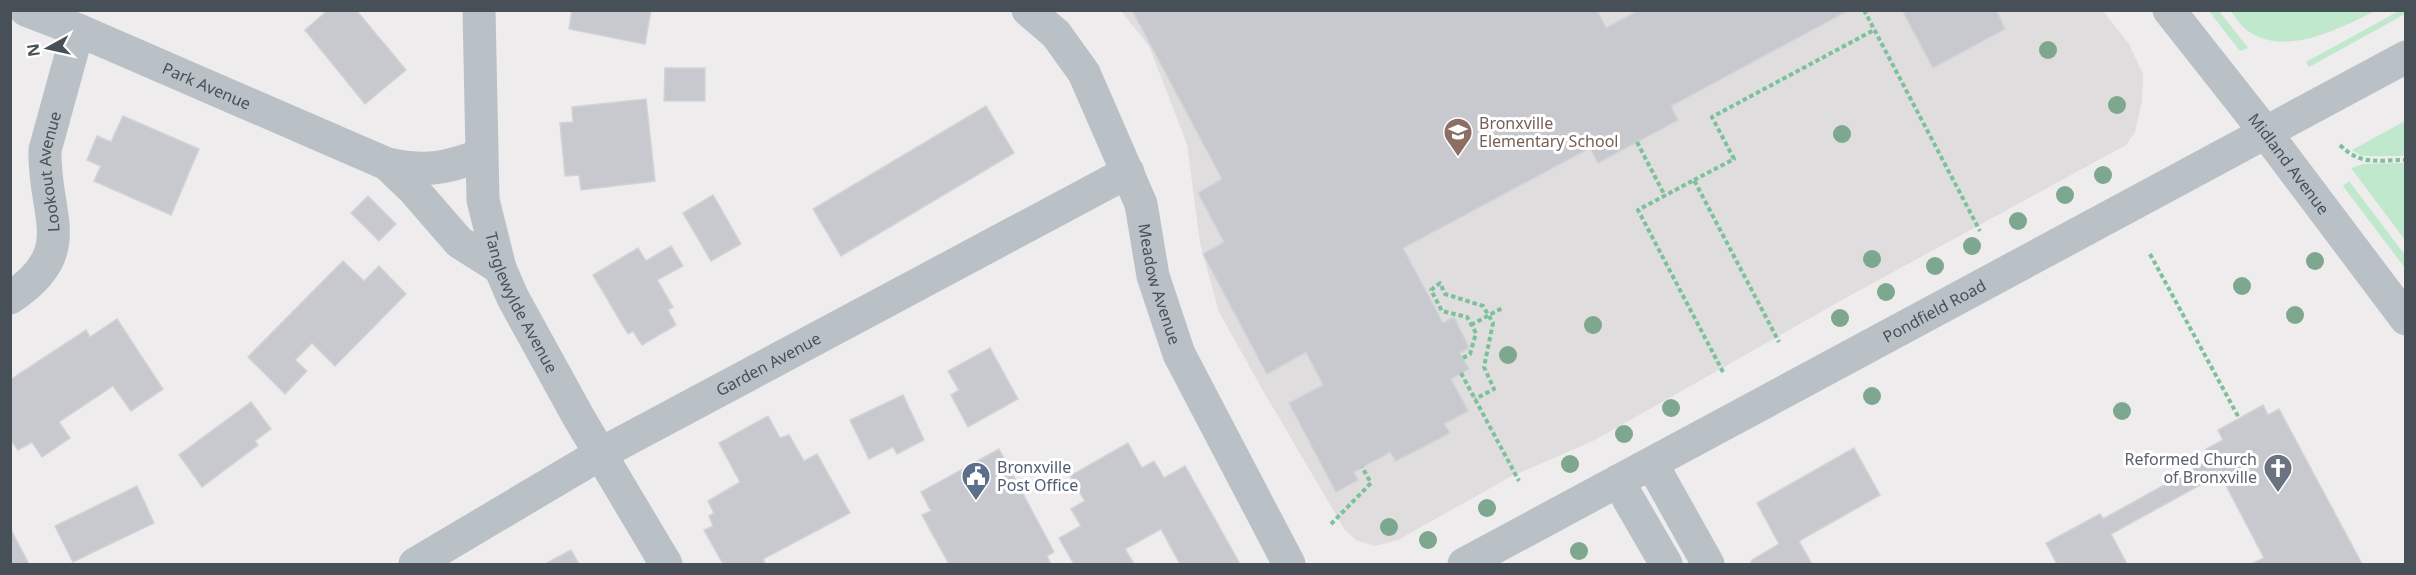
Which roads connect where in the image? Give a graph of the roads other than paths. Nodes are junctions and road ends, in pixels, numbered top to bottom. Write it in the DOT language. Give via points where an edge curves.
graph roads {
  1 [pos="26,10"];
  2 [pos="479,10"];
  3 [pos="1028,10"];
  4 [pos="2169,10"];
  5 [pos="78,30"];
  6 [pos="2406,57"];
  7 [pos="2266,133"];
  8 [pos="481,155"];
  9 [pos="387,164"];
  10 [pos="1128,172"];
  11 [pos="500,268"];
  12 [pos="10,298"];
  13 [pos="2406,319"];
  14 [pos="602,453"];
  15 [pos="1652,464"];
  16 [pos="1618,481"];
  17 [pos="415,564"];
  18 [pos="666,564"];
  19 [pos="1288,564"];
  20 [pos="1464,564"];
  21 [pos="1666,564"];
  22 [pos="1708,564"];
  1 -- 5 [label="street, Park Avenue"];
  2 -- 8 [label="street, Tanglewylde Avenue"];
  3 -- 10 [label="street, Meadow Avenue" via="1056,34 1084,73"];
  4 -- 7 [label="street, Midland Avenue"];
  5 -- 9 [label="street, Park Avenue"];
  5 -- 12 [label="street, Lookout Avenue" via="45,150 54,243 49,259 37,274"];
  6 -- 7 [label="street, Pondfield Road"];
  7 -- 13 [label="street, Midland Avenue"];
  7 -- 15 [label="street, Pondfield Road"];
  8 -- 9 [label="street, Park Avenue" via="432,170"];
  8 -- 11 [label="street, Tanglewylde Avenue" via="483,200"];
  9 -- 11 [label="street, Park Avenue" via="459,242"];
  10 -- 14 [label="street, Garden Avenue"];
  10 -- 19 [label="street, Meadow Avenue" via="1141,204 1154,276 1179,354"];
  11 -- 14 [label="street, Tanglewylde Avenue" via="579,418"];
  14 -- 17 [label="street, Garden Avenue"];
  14 -- 18 [label="street, Tanglewylde Avenue"];
  15 -- 16 [label="street, Pondfield Road"];
  15 -- 22 [label="street"];
  16 -- 20 [label="street, Pondfield Road"];
  16 -- 21 [label="street"];
}
